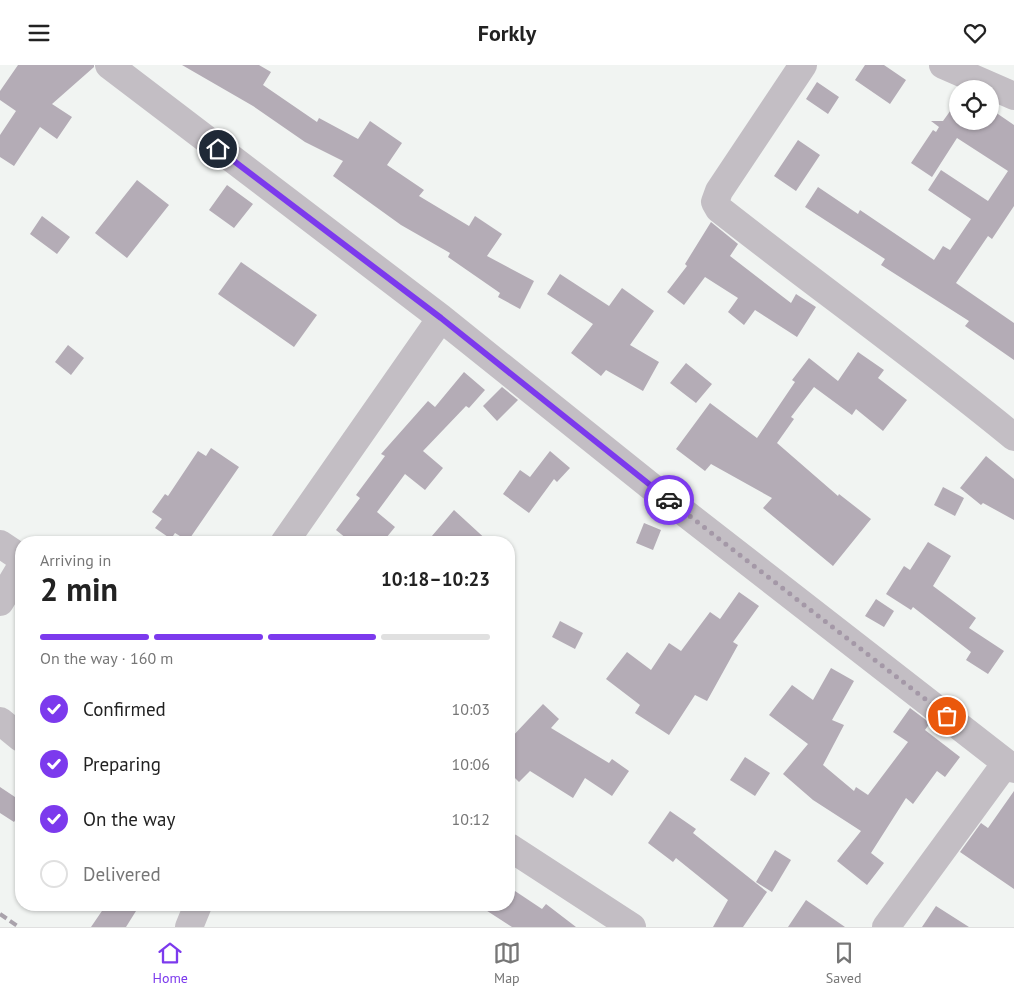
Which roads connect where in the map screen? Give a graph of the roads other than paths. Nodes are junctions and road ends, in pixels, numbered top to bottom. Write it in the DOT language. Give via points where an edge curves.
graph roads {
  1 [pos="109,65"];
  2 [pos="803,65"];
  3 [pos="943,65"];
  4 [pos="1014,95"];
  5 [pos="441,318"];
  6 [pos="1014,437"];
  7 [pos="289,536"];
  8 [pos="0,544"];
  9 [pos="15,555"];
  10 [pos="15,577"];
  11 [pos="0,602"];
  12 [pos="0,721"];
  13 [pos="15,733"];
  14 [pos="1010,766"];
  15 [pos="515,851"];
  16 [pos="196,911"];
  17 [pos="189,927"];
  18 [pos="632,927"];
  19 [pos="886,927"];
  1 -- 5 [label="street"];
  2 -- 6 [label="street" via="719,191 715,202 719,209 822,290 940,376"];
  3 -- 4 [label="street"];
  5 -- 7 [label="street"];
  5 -- 14 [label="street" via="663,496"];
  8 -- 9 [label="street"];
  10 -- 11 [label="street"];
  12 -- 13 [label="street"];
  14 -- 19 [label="street"];
  15 -- 18 [label="street"];
  16 -- 17 [label="street"];
}
